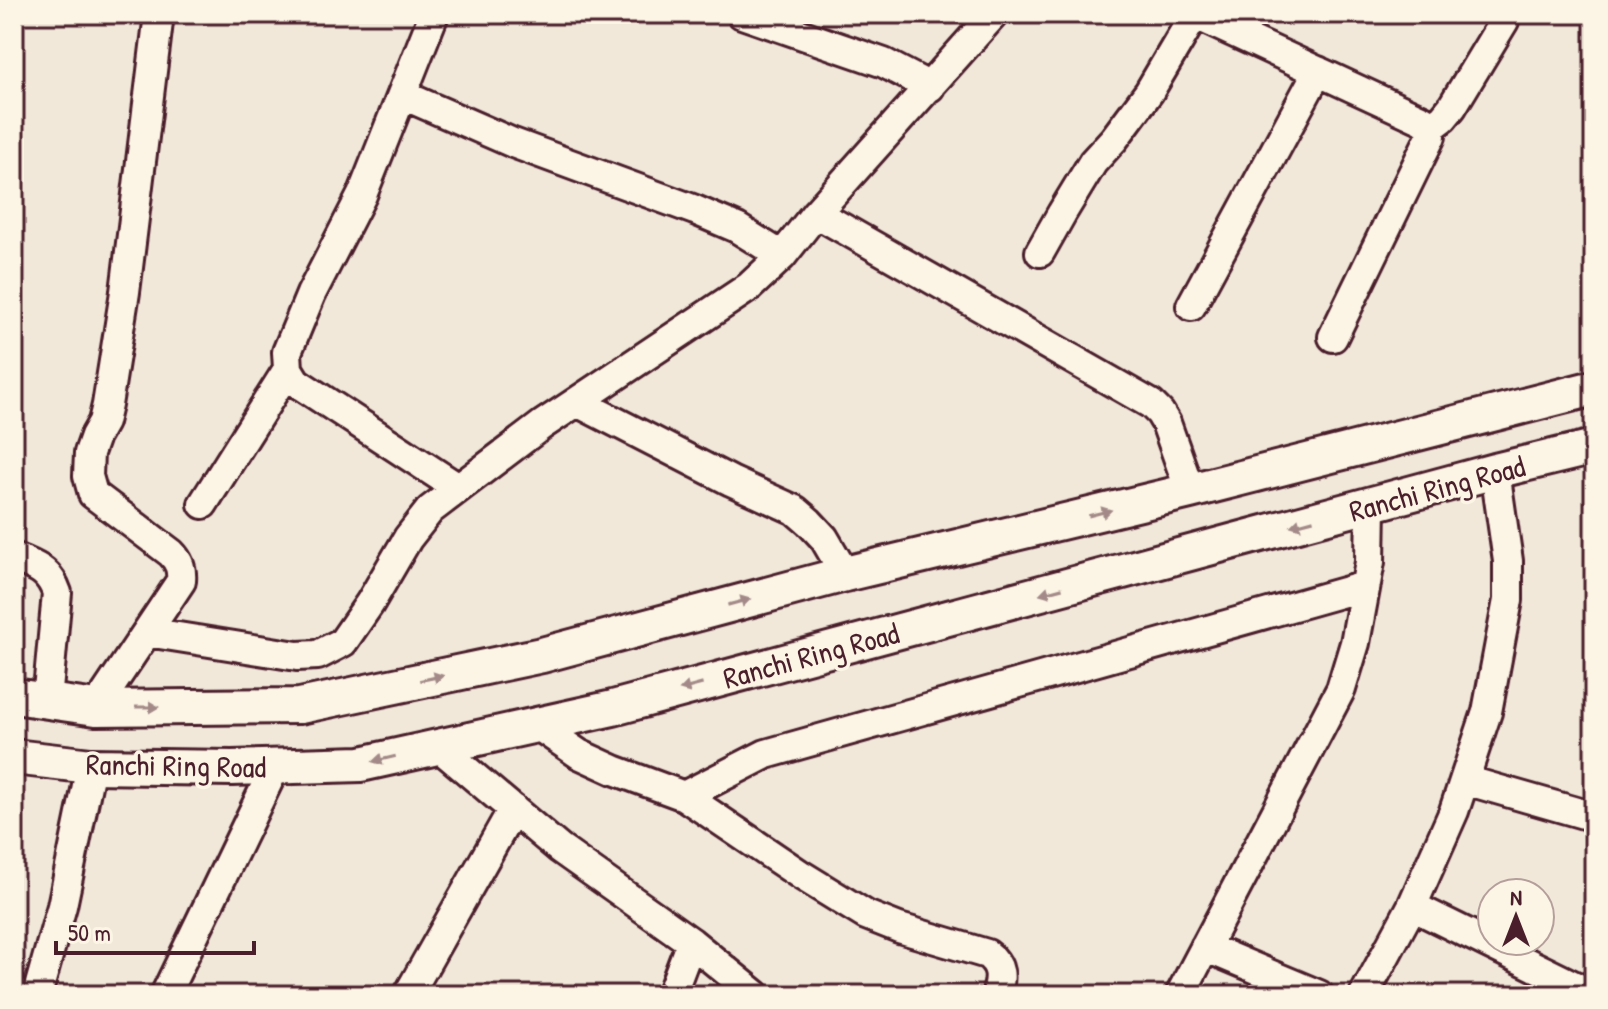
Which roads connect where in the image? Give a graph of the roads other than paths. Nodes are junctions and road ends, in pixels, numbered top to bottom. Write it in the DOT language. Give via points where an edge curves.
graph roads {
  1 [pos="159,14"];
  2 [pos="434,14"];
  3 [pos="742,14"];
  4 [pos="994,14"];
  5 [pos="1194,14"];
  6 [pos="1504,21"];
  7 [pos="1318,71"];
  8 [pos="930,87"];
  9 [pos="403,95"];
  10 [pos="1431,127"];
  11 [pos="816,213"];
  12 [pos="1040,252"];
  13 [pos="782,256"];
  14 [pos="1191,306"];
  15 [pos="1333,337"];
  16 [pos="288,369"];
  17 [pos="1594,388"];
  18 [pos="577,402"];
  19 [pos="1594,447"];
  20 [pos="1495,471"];
  21 [pos="458,488"];
  22 [pos="1190,491"];
  23 [pos="203,504"];
  24 [pos="1371,505"];
  25 [pos="14,557"];
  26 [pos="845,574"];
  27 [pos="1365,586"];
  28 [pos="147,632"];
  29 [pos="14,696"];
  30 [pos="47,701"];
  31 [pos="96,708"];
  32 [pos="537,725"];
  33 [pos="439,747"];
  34 [pos="14,757"];
  35 [pos="91,766"];
  36 [pos="275,767"];
  37 [pos="1465,780"];
  38 [pos="684,796"];
  39 [pos="513,809"];
  40 [pos="1594,817"];
  41 [pos="1412,906"];
  42 [pos="691,942"];
  43 [pos="1205,947"];
  44 [pos="37,995"];
  45 [pos="165,995"];
  46 [pos="408,995"];
  47 [pos="671,995"];
  48 [pos="756,995"];
  49 [pos="996,995"];
  50 [pos="1180,995"];
  51 [pos="1319,995"];
  52 [pos="1364,995"];
  53 [pos="1593,995"];
  1 -- 28 [label="street" via="125,292 107,405 89,453 88,476 93,494 171,553 180,566 181,581"];
  2 -- 9 [label="street"];
  3 -- 8 [label="street" via="884,63"];
  4 -- 8 [label="street"];
  5 -- 7 [label="street"];
  5 -- 12 [label="street" via="1149,92 1093,162"];
  6 -- 10 [label="street" via="1452,107"];
  7 -- 10 [label="street"];
  7 -- 14 [label="street"];
  8 -- 11 [label="street"];
  9 -- 13 [label="street" via="513,143 695,210"];
  9 -- 16 [label="street" via="362,195 311,294 287,352"];
  10 -- 15 [label="street"];
  11 -- 13 [label="street"];
  11 -- 22 [label="street" via="1151,404 1166,423"];
  13 -- 18 [label="street" via="749,287"];
  16 -- 21 [label="street" via="296,382"];
  16 -- 23 [label="street"];
  17 -- 22 [label="main road, Ranchi Ring Road"];
  18 -- 21 [label="street"];
  18 -- 26 [label="street" via="795,510 824,538"];
  19 -- 20 [label="main road, Ranchi Ring Road"];
  20 -- 24 [label="main road, Ranchi Ring Road"];
  20 -- 37 [label="street" via="1508,600 1487,712"];
  21 -- 28 [label="street" via="418,524 370,603 343,642 332,649 297,656"];
  26 -- 22 [label="main road, Ranchi Ring Road, one-way"];
  24 -- 27 [label="street"];
  24 -- 32 [label="main road, Ranchi Ring Road, one-way"];
  25 -- 30 [label="street" via="46,572 57,593"];
  31 -- 26 [label="main road, Ranchi Ring Road, one-way" via="300,706 542,655"];
  27 -- 38 [label="street" via="766,754"];
  27 -- 43 [label="street" via="1341,689"];
  28 -- 31 [label="street"];
  29 -- 30 [label="main road, Ranchi Ring Road"];
  30 -- 31 [label="main road, Ranchi Ring Road"];
  32 -- 33 [label="main road, Ranchi Ring Road"];
  32 -- 38 [label="street" via="579,754"];
  33 -- 36 [label="main road, Ranchi Ring Road, one-way" via="361,764"];
  33 -- 39 [label="street"];
  34 -- 35 [label="main road, Ranchi Ring Road"];
  35 -- 36 [label="main road, Ranchi Ring Road"];
  35 -- 44 [label="street"];
  36 -- 45 [label="street"];
  37 -- 40 [label="street"];
  37 -- 41 [label="street"];
  38 -- 49 [label="street" via="866,915 987,954 1000,969"];
  39 -- 42 [label="street"];
  39 -- 46 [label="street"];
  41 -- 52 [label="street"];
  41 -- 53 [label="street"];
  42 -- 47 [label="street"];
  42 -- 48 [label="street"];
  43 -- 50 [label="street"];
  43 -- 51 [label="street"];
}
